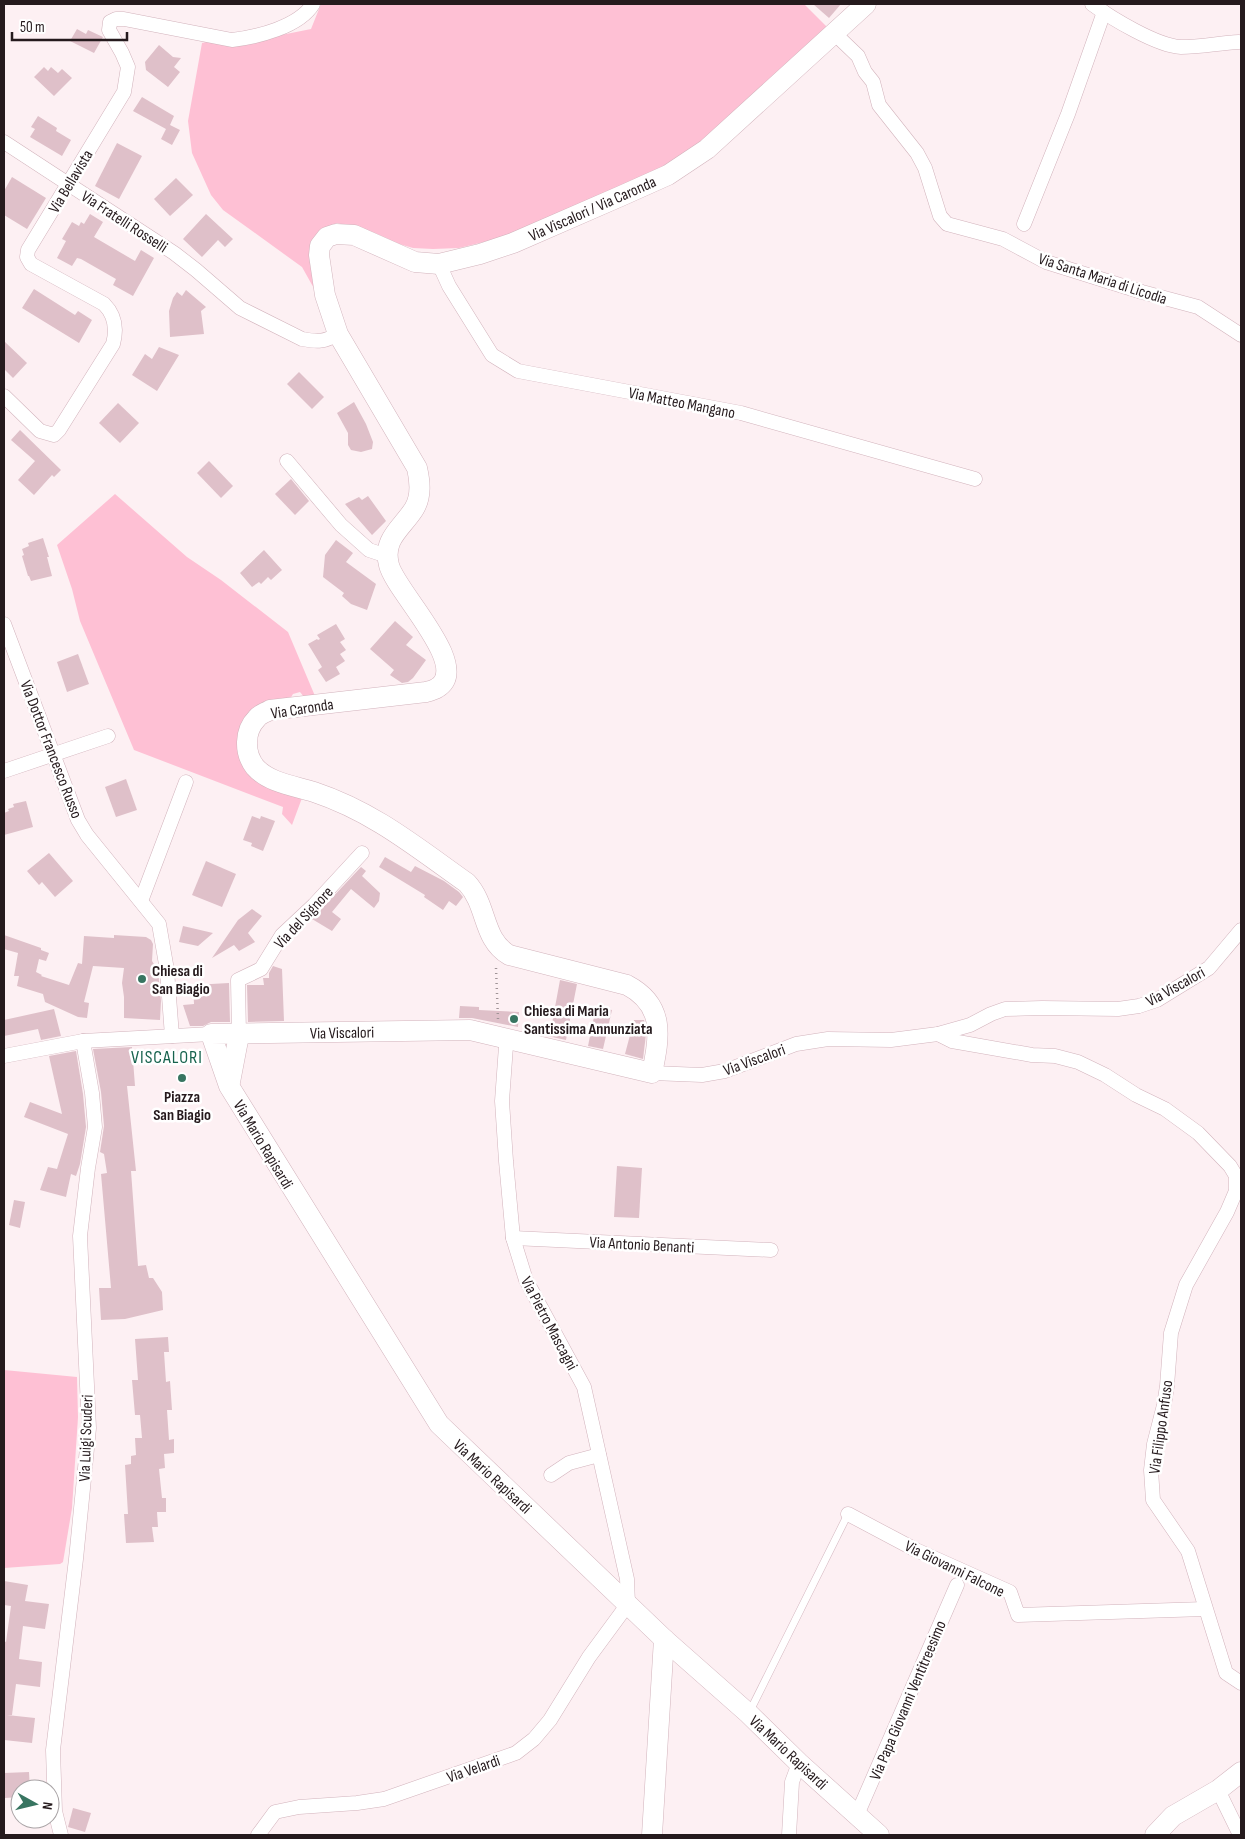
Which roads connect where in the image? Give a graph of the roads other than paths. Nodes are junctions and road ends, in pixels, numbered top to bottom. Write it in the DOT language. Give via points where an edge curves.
graph roads {
  1 [pos="313,4"];
  2 [pos="866,4"];
  3 [pos="1092,4"];
  4 [pos="1104,12"];
  5 [pos="834,33"];
  6 [pos="1239,42"];
  7 [pos="4,142"];
  8 [pos="68,184"];
  9 [pos="1024,224"];
  10 [pos="439,264"];
  11 [pos="338,334"];
  12 [pos="1241,335"];
  13 [pos="4,396"];
  14 [pos="287,461"];
  15 [pos="975,478"];
  16 [pos="387,556"];
  17 [pos="4,624"];
  18 [pos="108,736"];
  19 [pos="53,753"];
  20 [pos="4,770"];
  21 [pos="186,782"];
  22 [pos="362,853"];
  23 [pos="141,901"];
  24 [pos="1241,930"];
  25 [pos="211,1034"];
  26 [pos="938,1034"];
  27 [pos="239,1035"];
  28 [pos="172,1036"];
  29 [pos="504,1036"];
  30 [pos="83,1041"];
  31 [pos="4,1056"];
  32 [pos="652,1073"];
  33 [pos="229,1086"];
  34 [pos="514,1238"];
  35 [pos="771,1250"];
  36 [pos="599,1455"];
  37 [pos="551,1475"];
  38 [pos="848,1514"];
  39 [pos="956,1585"];
  40 [pos="628,1604"];
  41 [pos="1205,1609"];
  42 [pos="664,1639"];
  43 [pos="1241,1683"];
  44 [pos="749,1714"];
  45 [pos="799,1763"];
  46 [pos="1241,1772"];
  47 [pos="1218,1790"];
  48 [pos="857,1815"];
  49 [pos="61,1835"];
  50 [pos="258,1835"];
  51 [pos="652,1835"];
  52 [pos="788,1835"];
  53 [pos="879,1835"];
  54 [pos="1154,1835"];
  55 [pos="1240,1835"];
  1 -- 8 [label="street, Via Bellavista" via="300,18 285,26 232,40 124,19 110,22 109,30 128,67 124,92"];
  2 -- 5 [label="street"];
  3 -- 4 [label="street"];
  4 -- 6 [label="street" via="1114,20 1168,45 1181,47"];
  4 -- 9 [label="street"];
  5 -- 10 [label="street, Via Viscalori / Via Caronda" via="707,149 683,166 514,243"];
  5 -- 12 [label="street, Via Santa Maria di Licodia" via="858,56 873,82 879,105 918,152 940,216 946,224 1004,239 1046,262 1198,307"];
  7 -- 8 [label="street, Via Fratelli Rosselli"];
  8 -- 11 [label="street, Via Fratelli Rosselli" via="174,253 240,308 302,338 327,340"];
  8 -- 13 [label="street, Via Bellavista" via="28,250 27,257 31,264 112,312 115,334 112,344 54,434 40,430"];
  10 -- 11 [label="street, Via Viscalori / Via Caronda" via="415,262 354,235 327,237 320,246 319,255 325,295"];
  10 -- 15 [label="street, Via Matteo Mangano" via="492,355 518,371 741,414"];
  11 -- 16 [label="street" via="417,468 419,495 414,508 393,534"];
  14 -- 16 [label="street" via="341,525 369,550"];
  16 -- 32 [label="street, Via Caronda" via="395,581 438,642 446,660 444,681 438,688 426,692 270,710 258,716 247,735 249,757 254,766 269,778 341,801 374,818 468,883 478,896 493,941 508,955 640,992 656,1017 658,1034"];
  17 -- 19 [label="street, Via Dottor Francesco Russo"];
  18 -- 19 [label="street"];
  19 -- 20 [label="street"];
  19 -- 23 [label="street, Via Dottor Francesco Russo" via="78,820"];
  21 -- 23 [label="street"];
  22 -- 27 [label="street, Via del Signore" via="282,936 261,969 238,980"];
  23 -- 28 [label="street, Via Dottor Francesco Russo" via="159,924 167,970"];
  24 -- 26 [label="street, Via Viscalori" via="1209,968 1157,1000 1140,1006 1118,1009 1005,1009 970,1025"];
  25 -- 27 [label="street, Via Viscalori"];
  25 -- 28 [label="street"];
  25 -- 33 [label="street, Via Mario Rapisardi"];
  26 -- 32 [label="street, Via Viscalori" via="891,1040 828,1039 796,1044 725,1071 702,1075"];
  26 -- 41 [label="street, Via Filippo Anfuso" via="952,1041 1078,1062 1165,1109 1198,1133 1236,1176 1236,1191 1186,1285 1171,1333 1167,1386 1151,1470 1153,1500 1188,1551"];
  27 -- 29 [label="street, Via Viscalori" via="470,1030"];
  27 -- 33 [label="street"];
  28 -- 30 [label="street"];
  29 -- 32 [label="street, Via Viscalori"];
  29 -- 34 [label="street, Via Pietro Mascagni" via="502,1101"];
  30 -- 31 [label="street"];
  30 -- 49 [label="street, Via Luigi Scuderi" via="95,1127 80,1236 89,1428 53,1750 55,1811"];
  33 -- 40 [label="street, Via Mario Rapisardi" via="439,1424"];
  34 -- 35 [label="street, Via Antonio Benanti"];
  34 -- 36 [label="street, Via Pietro Mascagni" via="526,1280 584,1387"];
  36 -- 37 [label="street" via="570,1464"];
  36 -- 40 [label="street, Via Pietro Mascagni" via="628,1579"];
  38 -- 41 [label="street, Via Giovanni Falcone" via="916,1550 1010,1592 1018,1615"];
  38 -- 44 [label="lane"];
  39 -- 48 [label="street, Via Papa Giovanni Ventitreesimo"];
  40 -- 42 [label="street, Via Mario Rapisardi"];
  40 -- 50 [label="street, Via Velardi" via="589,1657 550,1720 516,1753 384,1799 299,1806 275,1812"];
  41 -- 43 [label="street, Via Filippo Anfuso" via="1226,1673"];
  42 -- 44 [label="street, Via Mario Rapisardi"];
  42 -- 51 [label="street"];
  44 -- 45 [label="street, Via Mario Rapisardi"];
  45 -- 48 [label="street, Via Mario Rapisardi"];
  45 -- 52 [label="street" via="792,1782"];
  46 -- 47 [label="street"];
  47 -- 54 [label="street" via="1174,1816"];
  47 -- 55 [label="street"];
  48 -- 53 [label="street, Via Mario Rapisardi"];
}
